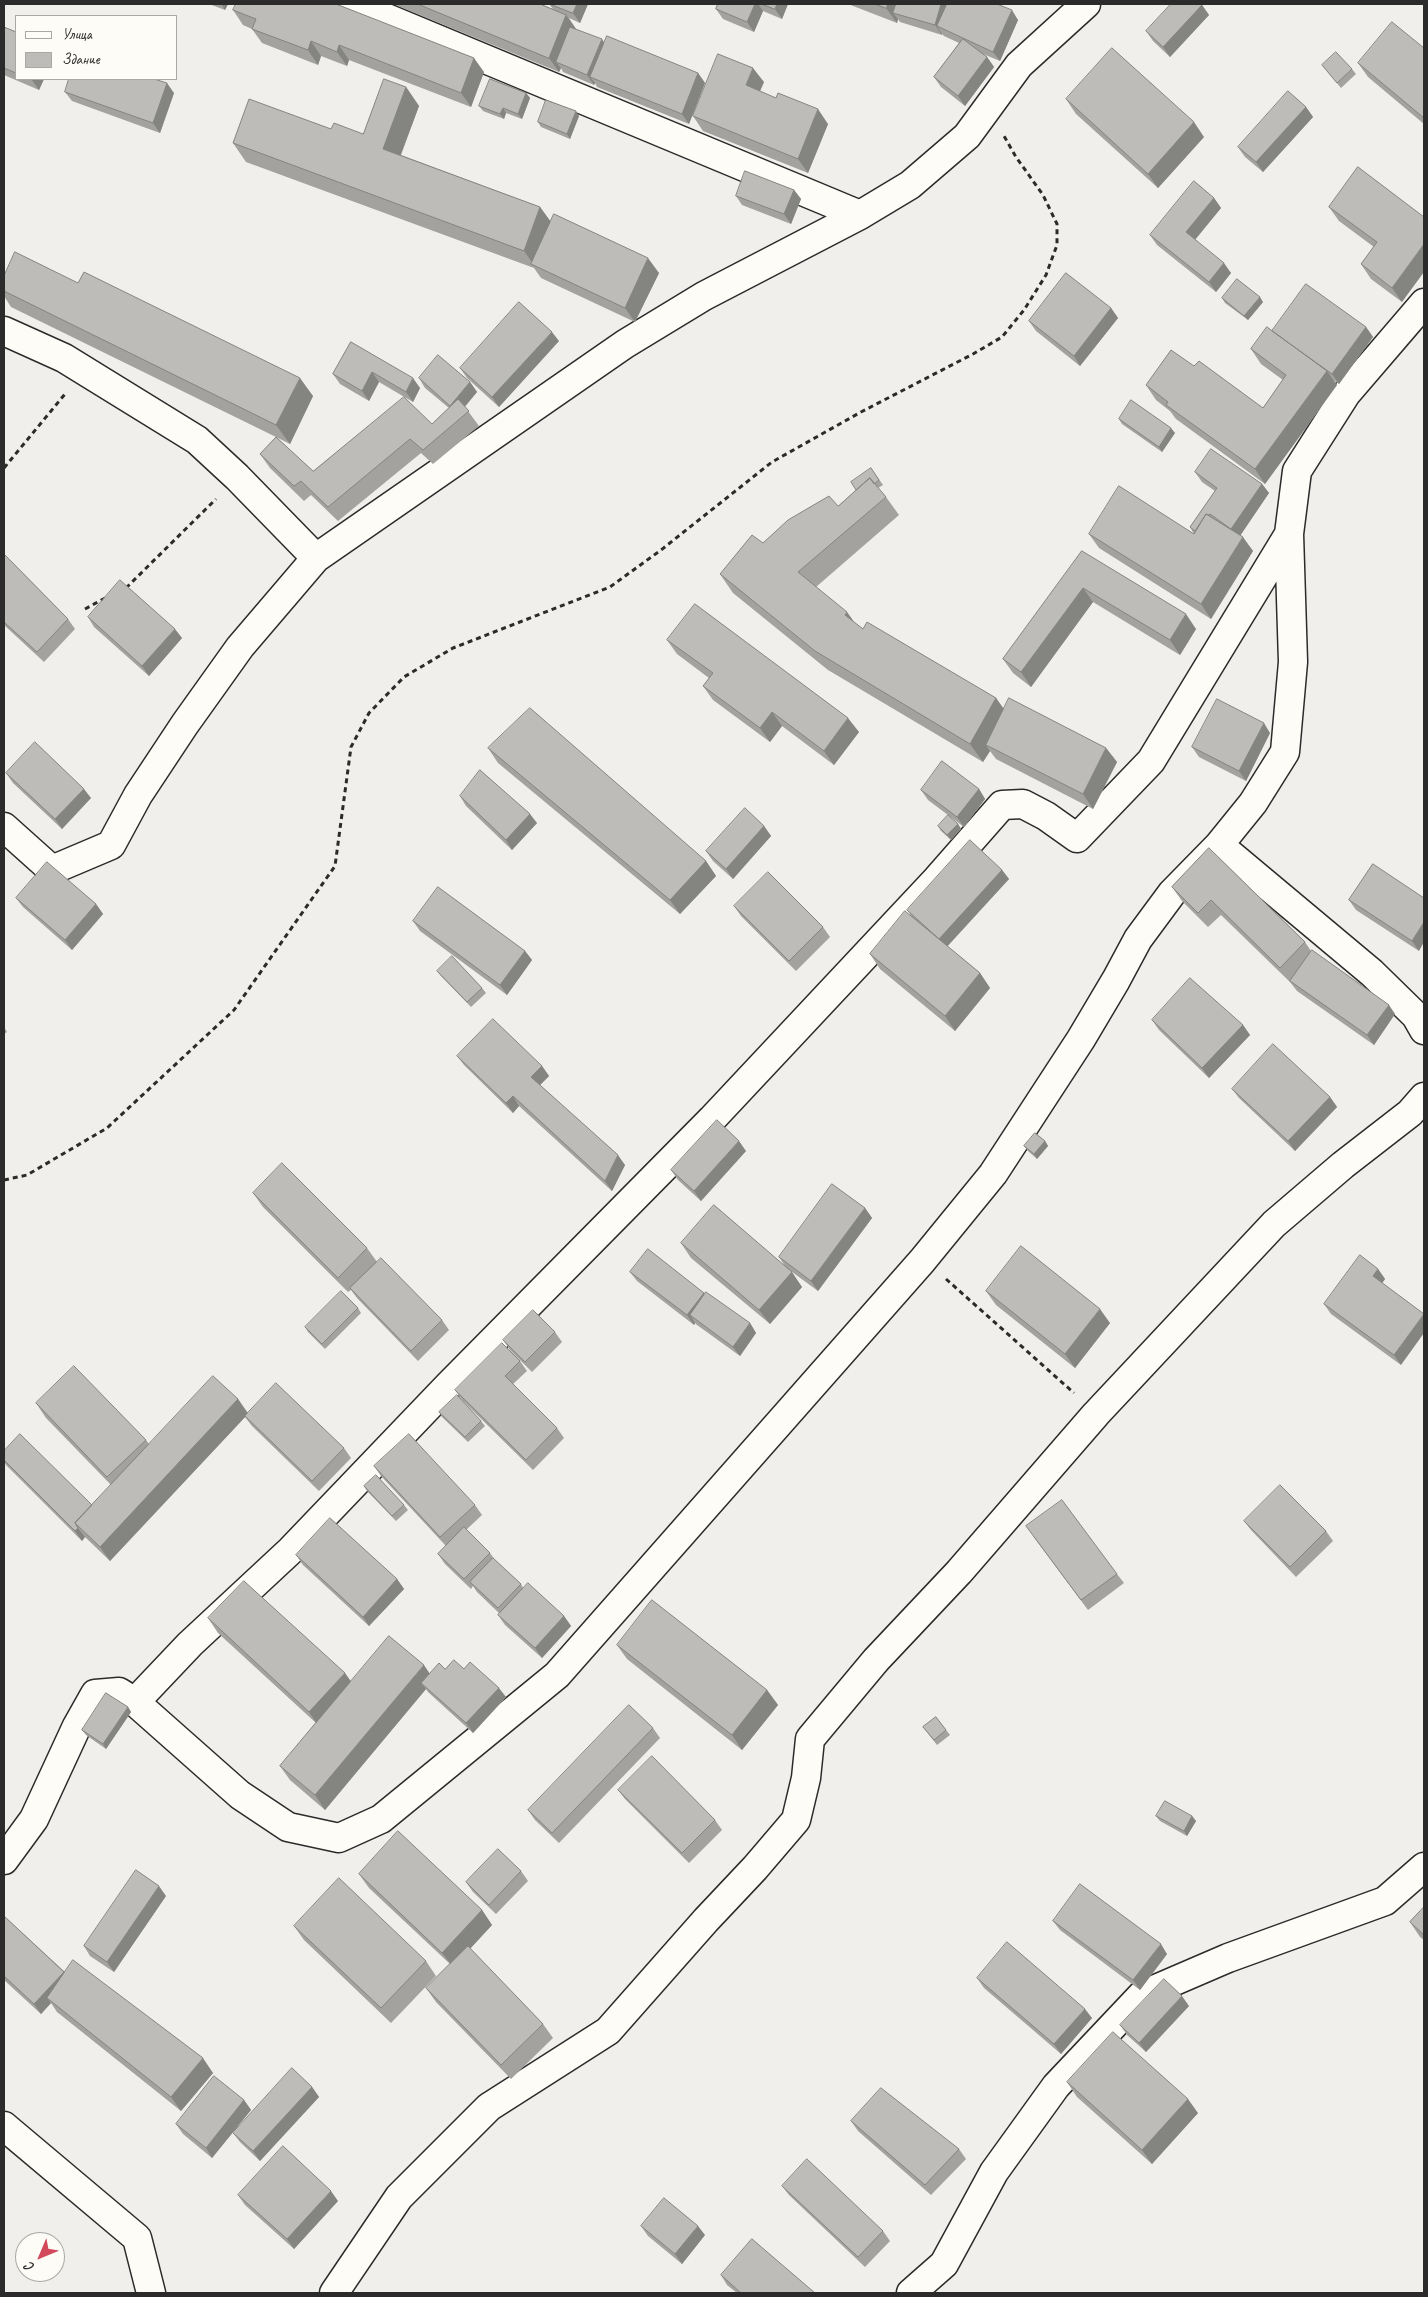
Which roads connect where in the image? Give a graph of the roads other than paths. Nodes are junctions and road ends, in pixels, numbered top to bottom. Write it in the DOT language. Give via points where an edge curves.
graph roads {
  1 [pos="353,4"];
  2 [pos="1086,4"];
  3 [pos="860,215"];
  4 [pos="1424,303"];
  5 [pos="4,332"];
  6 [pos="1288,534"];
  7 [pos="316,558"];
  8 [pos="4,827"];
  9 [pos="1220,845"];
  10 [pos="1424,1030"];
  11 [pos="1424,1097"];
  12 [pos="135,1702"];
  13 [pos="4,1860"];
  14 [pos="1424,1867"];
  15 [pos="4,2126"];
  16 [pos="151,2293"];
  17 [pos="334,2293"];
  18 [pos="911,2293"];
  1 -- 3 [label="street"];
  2 -- 3 [label="street" via="1019,66 967,136 910,185"];
  3 -- 7 [label="street" via="704,296 625,344"];
  4 -- 6 [label="street" via="1346,394 1297,471"];
  5 -- 7 [label="street" via="64,358 197,440"];
  6 -- 9 [label="street" via="1293,662 1285,752 1253,803"];
  6 -- 12 [label="street" via="1151,761 1077,838 1023,804 1002,805 938,879 705,1126 291,1550 190,1644"];
  7 -- 8 [label="street" via="240,646 138,796 111,845 52,870"];
  9 -- 10 [label="street" via="1372,973 1416,1016"];
  9 -- 12 [label="street" via="1172,893 1138,939 1081,1039 993,1174 922,1261 557,1675 381,1819 339,1838 288,1828 240,1795"];
  11 -- 17 [label="street" via="1410,1114 1274,1224 1096,1414 959,1572 876,1660 810,1740 806,1778 796,1820 761,1861 608,2031 489,2107 398,2197"];
  12 -- 13 [label="street" via="119,1692 95,1694 34,1819"];
  14 -- 18 [label="street" via="1385,1901 1228,1958 1142,1995 1056,2086 994,2172 944,2264"];
  15 -- 16 [label="street" via="137,2238"];
}
